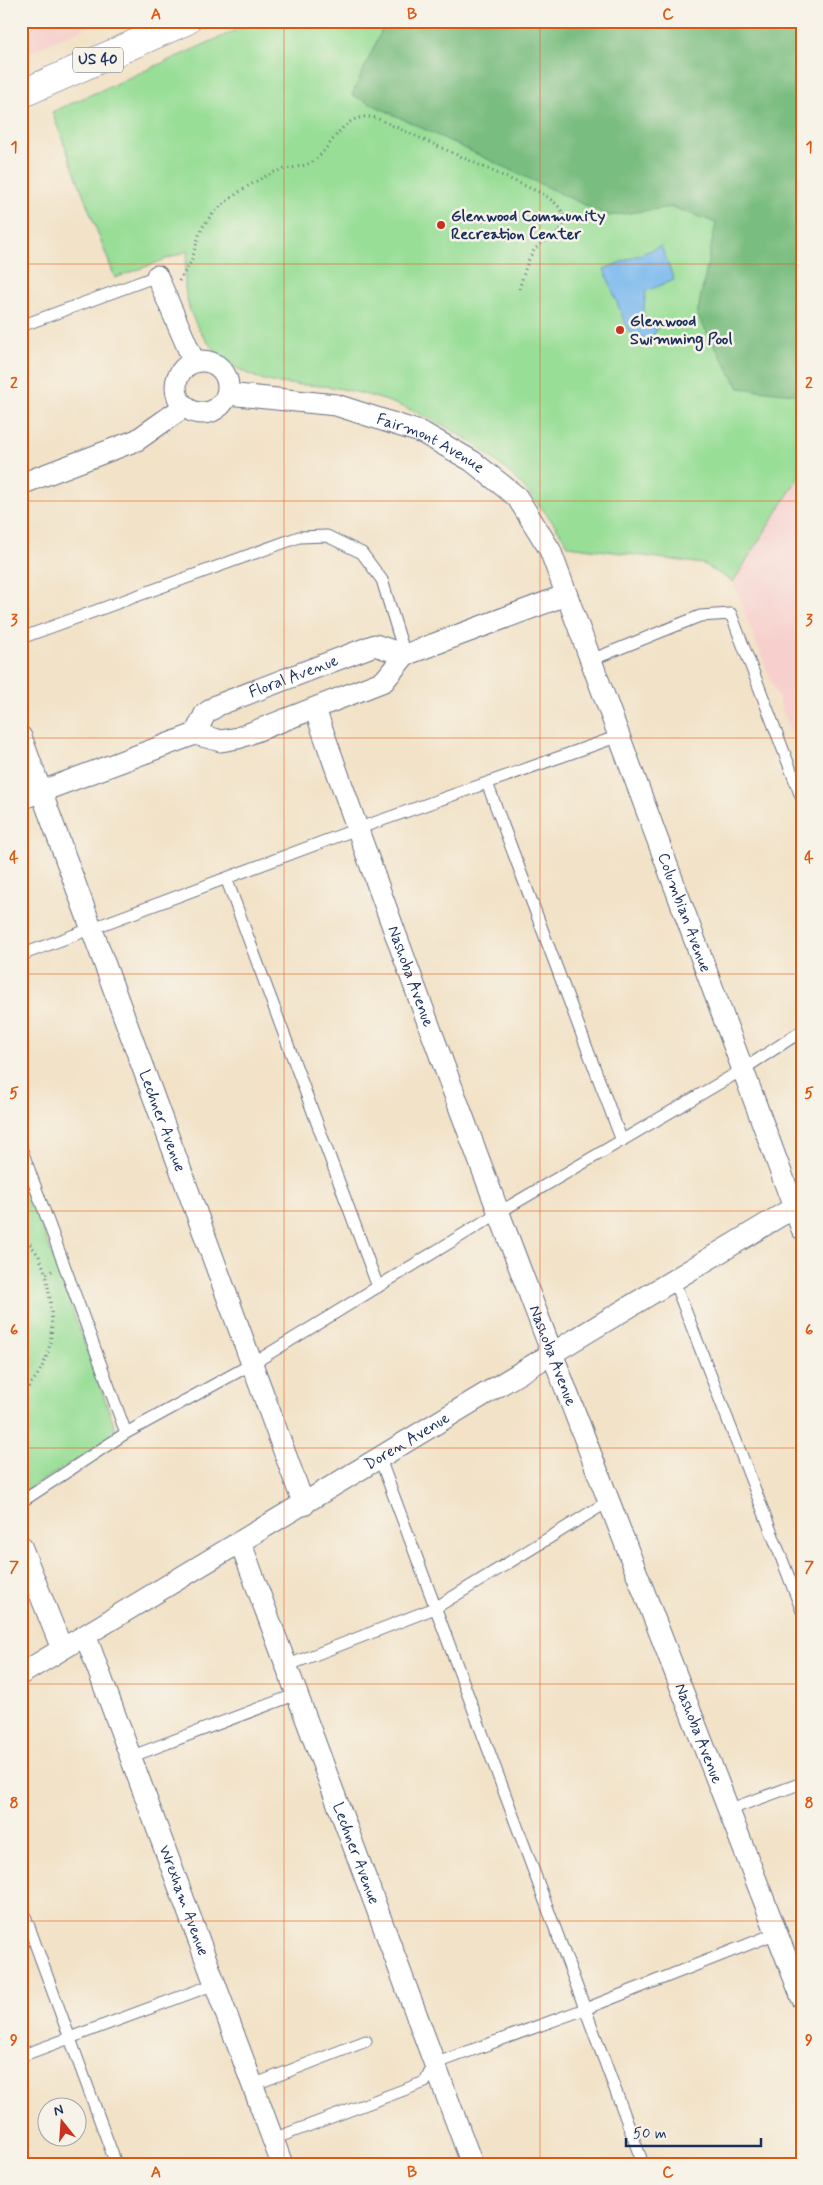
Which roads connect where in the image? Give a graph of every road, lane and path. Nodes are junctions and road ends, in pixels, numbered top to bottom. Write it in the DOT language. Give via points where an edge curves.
graph roads {
  1 [pos="186,21"];
  2 [pos="21,94"];
  3 [pos="157,276"];
  4 [pos="179,281"];
  5 [pos="518,292"];
  6 [pos="21,326"];
  7 [pos="194,362"];
  8 [pos="227,394"];
  9 [pos="185,406"];
  10 [pos="21,484"];
  11 [pos="566,595"];
  12 [pos="21,638"];
  13 [pos="405,655"];
  14 [pos="590,660"];
  15 [pos="315,709"];
  16 [pos="195,734"];
  17 [pos="619,736"];
  18 [pos="21,737"];
  19 [pos="487,783"];
  20 [pos="41,791"];
  21 [pos="21,799"];
  22 [pos="802,799"];
  23 [pos="357,829"];
  24 [pos="226,878"];
  25 [pos="91,928"];
  26 [pos="21,956"];
  27 [pos="802,1031"];
  28 [pos="742,1070"];
  29 [pos="622,1141"];
  30 [pos="21,1148"];
  31 [pos="798,1206"];
  32 [pos="498,1213"];
  33 [pos="802,1229"];
  34 [pos="21,1232"];
  35 [pos="65,1267"];
  36 [pos="46,1274"];
  37 [pos="674,1281"];
  38 [pos="378,1287"];
  39 [pos="552,1355"];
  40 [pos="252,1364"];
  41 [pos="21,1394"];
  42 [pos="126,1433"];
  43 [pos="380,1459"];
  44 [pos="609,1501"];
  45 [pos="21,1502"];
  46 [pos="304,1505"];
  47 [pos="241,1544"];
  48 [pos="21,1546"];
  49 [pos="435,1608"];
  50 [pos="802,1611"];
  51 [pos="86,1637"];
  52 [pos="62,1649"];
  53 [pos="286,1666"];
  54 [pos="21,1674"];
  55 [pos="297,1694"];
  56 [pos="130,1757"];
  57 [pos="802,1783"];
  58 [pos="728,1810"];
  59 [pos="21,1905"];
  60 [pos="776,1933"];
  61 [pos="215,1984"];
  62 [pos="802,1998"];
  63 [pos="585,2008"];
  64 [pos="70,2038"];
  65 [pos="366,2041"];
  66 [pos="21,2056"];
  67 [pos="434,2064"];
  68 [pos="253,2085"];
  69 [pos="273,2139"];
  70 [pos="116,2164"];
  71 [pos="282,2164"];
  72 [pos="472,2164"];
  73 [pos="643,2164"];
  1 -- 2 [label="main road, US 40"];
  3 -- 6 [label="lane"];
  3 -- 7 [label="street"];
  4 -- 5 [label="path" via="191,261 204,224 220,208 257,180 274,172 304,166 316,159 344,126 364,116 376,118 556,202 564,213 563,222 558,231 535,249"];
  7 -- 8 [label="street" via="217,365 226,378"];
  7 -- 9 [label="street" via="181,371 176,386"];
  8 -- 9 [label="street" via="217,408 209,411 201,412"];
  8 -- 11 [label="street, Fairmont Avenue" via="336,405 423,434 472,461 517,497 550,550"];
  9 -- 10 [label="street" via="137,440"];
  11 -- 13 [label="street"];
  11 -- 14 [label="street, Columbian Avenue"];
  12 -- 13 [label="lane" via="299,537 327,536 362,553 382,580"];
  13 -- 15 [label="street" via="384,682"];
  13 -- 16 [label="street, Floral Avenue" via="375,645 218,705 205,714"];
  14 -- 17 [label="street, Columbian Avenue"];
  14 -- 22 [label="lane" via="700,616 731,614"];
  15 -- 16 [label="street" via="238,738 221,741"];
  15 -- 23 [label="street, Nashoba Avenue"];
  16 -- 20 [label="street"];
  17 -- 19 [label="lane"];
  17 -- 28 [label="street, Columbian Avenue"];
  18 -- 20 [label="street, Lechner Avenue"];
  19 -- 23 [label="lane"];
  19 -- 29 [label="lane"];
  20 -- 21 [label="street"];
  20 -- 25 [label="street, Lechner Avenue"];
  23 -- 24 [label="lane"];
  23 -- 32 [label="street, Nashoba Avenue"];
  24 -- 25 [label="lane"];
  24 -- 38 [label="lane"];
  25 -- 26 [label="lane"];
  25 -- 40 [label="street, Lechner Avenue"];
  27 -- 28 [label="lane"];
  28 -- 29 [label="lane"];
  28 -- 31 [label="street, Columbian Avenue"];
  29 -- 32 [label="lane"];
  30 -- 35 [label="lane"];
  31 -- 33 [label="street, Columbian Avenue"];
  31 -- 37 [label="street, Doren Avenue"];
  32 -- 38 [label="lane"];
  32 -- 39 [label="street, Nashoba Avenue"];
  34 -- 36 [label="path" via="39,1256"];
  35 -- 36 [label="path"];
  35 -- 42 [label="lane"];
  36 -- 41 [label="path" via="53,1322 49,1352 31,1385"];
  37 -- 39 [label="street, Doren Avenue"];
  37 -- 50 [label="lane"];
  38 -- 40 [label="lane"];
  39 -- 43 [label="street, Doren Avenue"];
  39 -- 44 [label="street, Nashoba Avenue"];
  40 -- 42 [label="lane"];
  40 -- 46 [label="street, Lechner Avenue"];
  42 -- 45 [label="lane"];
  43 -- 46 [label="street, Doren Avenue"];
  43 -- 49 [label="lane"];
  44 -- 49 [label="lane"];
  44 -- 58 [label="street, Nashoba Avenue"];
  46 -- 47 [label="street, Doren Avenue"];
  47 -- 51 [label="street, Doren Avenue"];
  47 -- 53 [label="street, Lechner Avenue"];
  48 -- 52 [label="street"];
  49 -- 53 [label="lane"];
  49 -- 63 [label="lane"];
  51 -- 52 [label="street, Doren Avenue"];
  51 -- 56 [label="street, Wrexham Avenue"];
  52 -- 54 [label="street, Doren Avenue"];
  53 -- 55 [label="street, Lechner Avenue"];
  55 -- 56 [label="lane"];
  55 -- 67 [label="street, Lechner Avenue"];
  56 -- 61 [label="street, Wrexham Avenue"];
  57 -- 58 [label="lane"];
  58 -- 60 [label="street, Nashoba Avenue"];
  59 -- 64 [label="lane"];
  60 -- 62 [label="street, Nashoba Avenue"];
  60 -- 63 [label="lane"];
  61 -- 64 [label="lane"];
  61 -- 68 [label="street, Wrexham Avenue"];
  63 -- 67 [label="lane"];
  63 -- 73 [label="lane"];
  64 -- 66 [label="lane"];
  64 -- 70 [label="lane"];
  65 -- 68 [label="lane"];
  67 -- 69 [label="lane" via="425,2082"];
  67 -- 72 [label="street, Lechner Avenue"];
  68 -- 69 [label="street, Wrexham Avenue"];
  69 -- 71 [label="street, Wrexham Avenue"];
}
